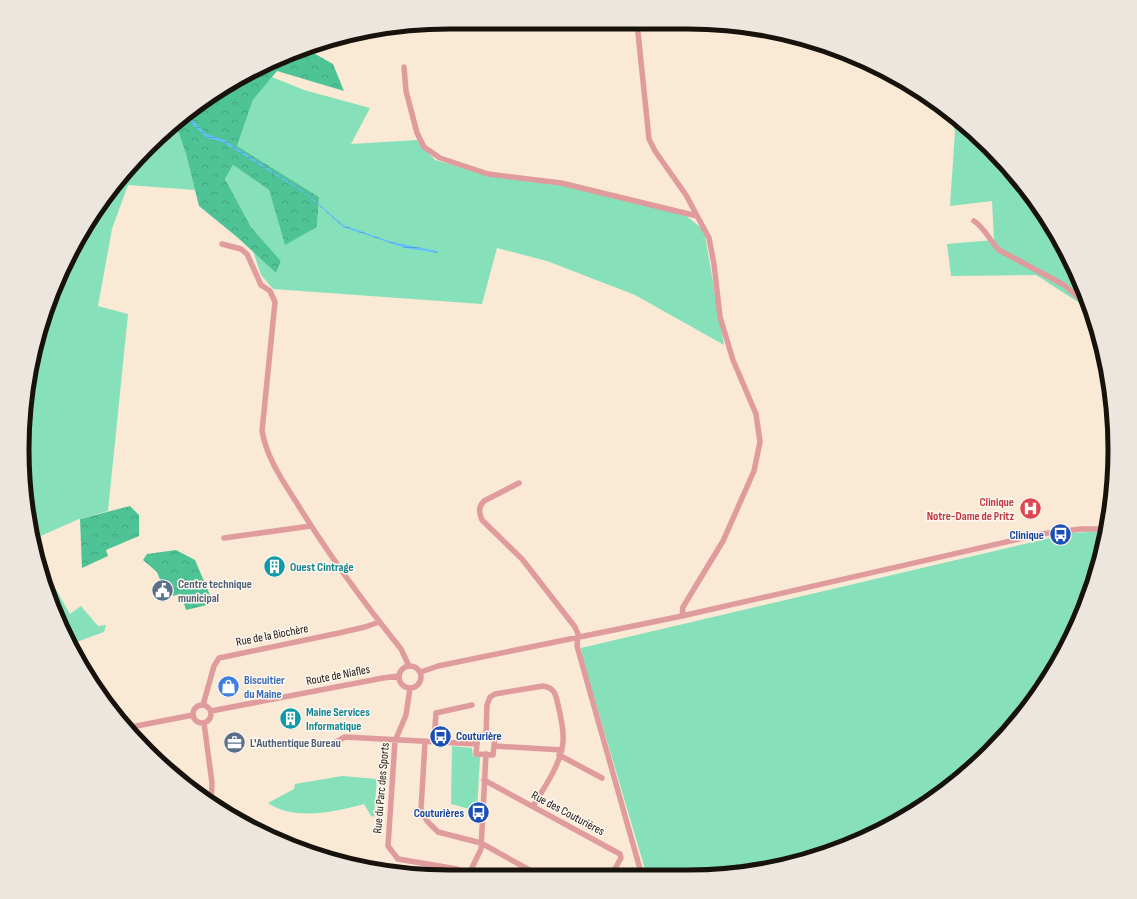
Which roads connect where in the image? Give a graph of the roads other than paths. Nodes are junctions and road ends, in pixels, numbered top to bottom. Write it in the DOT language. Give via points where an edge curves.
graph roads {
  1 [pos="638,29"];
  2 [pos="404,67"];
  3 [pos="697,216"];
  4 [pos="974,221"];
  5 [pos="222,244"];
  6 [pos="1080,299"];
  7 [pos="519,483"];
  8 [pos="311,526"];
  9 [pos="1100,529"];
  10 [pos="224,538"];
  11 [pos="682,616"];
  12 [pos="379,622"];
  13 [pos="577,637"];
  14 [pos="409,666"];
  15 [pos="421,672"];
  16 [pos="399,676"];
  17 [pos="410,688"];
  18 [pos="203,705"];
  19 [pos="472,705"];
  20 [pos="211,711"];
  21 [pos="193,714"];
  22 [pos="204,723"];
  23 [pos="133,727"];
  24 [pos="486,736"];
  25 [pos="395,741"];
  26 [pos="425,742"];
  27 [pos="434,742"];
  28 [pos="334,743"];
  29 [pos="477,744"];
  30 [pos="494,746"];
  31 [pos="560,752"];
  32 [pos="486,754"];
  33 [pos="602,778"];
  34 [pos="484,780"];
  35 [pos="211,796"];
  36 [pos="533,806"];
  37 [pos="481,843"];
  38 [pos="459,870"];
  39 [pos="472,870"];
  40 [pos="529,870"];
  41 [pos="614,870"];
  42 [pos="640,870"];
  1 -- 3 [label="street" via="649,139"];
  2 -- 3 [label="street" via="406,91 417,133 424,147 440,158 488,174 561,183"];
  3 -- 11 [label="street" via="709,238 720,317 733,360 756,414 760,442 754,471 746,490 723,541 683,607"];
  4 -- 6 [label="street" via="999,250 1064,286"];
  5 -- 8 [label="street" via="241,249 247,254 261,286 270,291 275,302 262,431 264,445 272,463"];
  7 -- 13 [label="street" via="484,501 480,505 479,513 482,520 522,559 577,631"];
  8 -- 10 [label="street"];
  8 -- 12 [label="street"];
  9 -- 11 [label="street" via="1041,534"];
  11 -- 13 [label="street"];
  12 -- 14 [label="street" via="400,649"];
  12 -- 18 [label="street, Rue de la Biochère" via="219,658 214,666"];
  13 -- 15 [label="street" via="438,666"];
  13 -- 42 [label="street" via="576,646"];
  14 -- 15 [label="street" via="416,667"];
  14 -- 16 [label="street" via="403,668"];
  15 -- 17 [label="street" via="420,683"];
  16 -- 17 [label="street" via="401,683"];
  16 -- 20 [label="street, Route de Niafles"];
  17 -- 25 [label="street, Rue du Parc des Sports" via="406,715"];
  18 -- 20 [label="street"];
  18 -- 21 [label="street" via="197,707"];
  19 -- 27 [label="street" via="436,713"];
  20 -- 22 [label="street" via="210,718"];
  21 -- 22 [label="street" via="197,722"];
  21 -- 23 [label="street"];
  22 -- 35 [label="street"];
  24 -- 29 [label="street" via="478,735"];
  24 -- 30 [label="street" via="495,736"];
  24 -- 31 [label="street" via="487,705 490,697 495,694 550,687 556,693 563,726"];
  25 -- 26 [label="street"];
  25 -- 28 [label="street" via="345,738"];
  25 -- 38 [label="street, Rue du Parc des Sports" via="388,846 398,859"];
  26 -- 27 [label="street"];
  26 -- 37 [label="street" via="421,809 425,818 438,832"];
  27 -- 29 [label="street"];
  29 -- 32 [label="street" via="476,754"];
  30 -- 31 [label="street"];
  30 -- 32 [label="street" via="493,755"];
  31 -- 33 [label="street"];
  31 -- 36 [label="street"];
  32 -- 34 [label="street"];
  34 -- 36 [label="street, Rue des Couturières"];
  34 -- 37 [label="street"];
  36 -- 41 [label="street, Rue des Couturières" via="620,854 621,858"];
  37 -- 39 [label="street"];
  37 -- 40 [label="street"];
}
